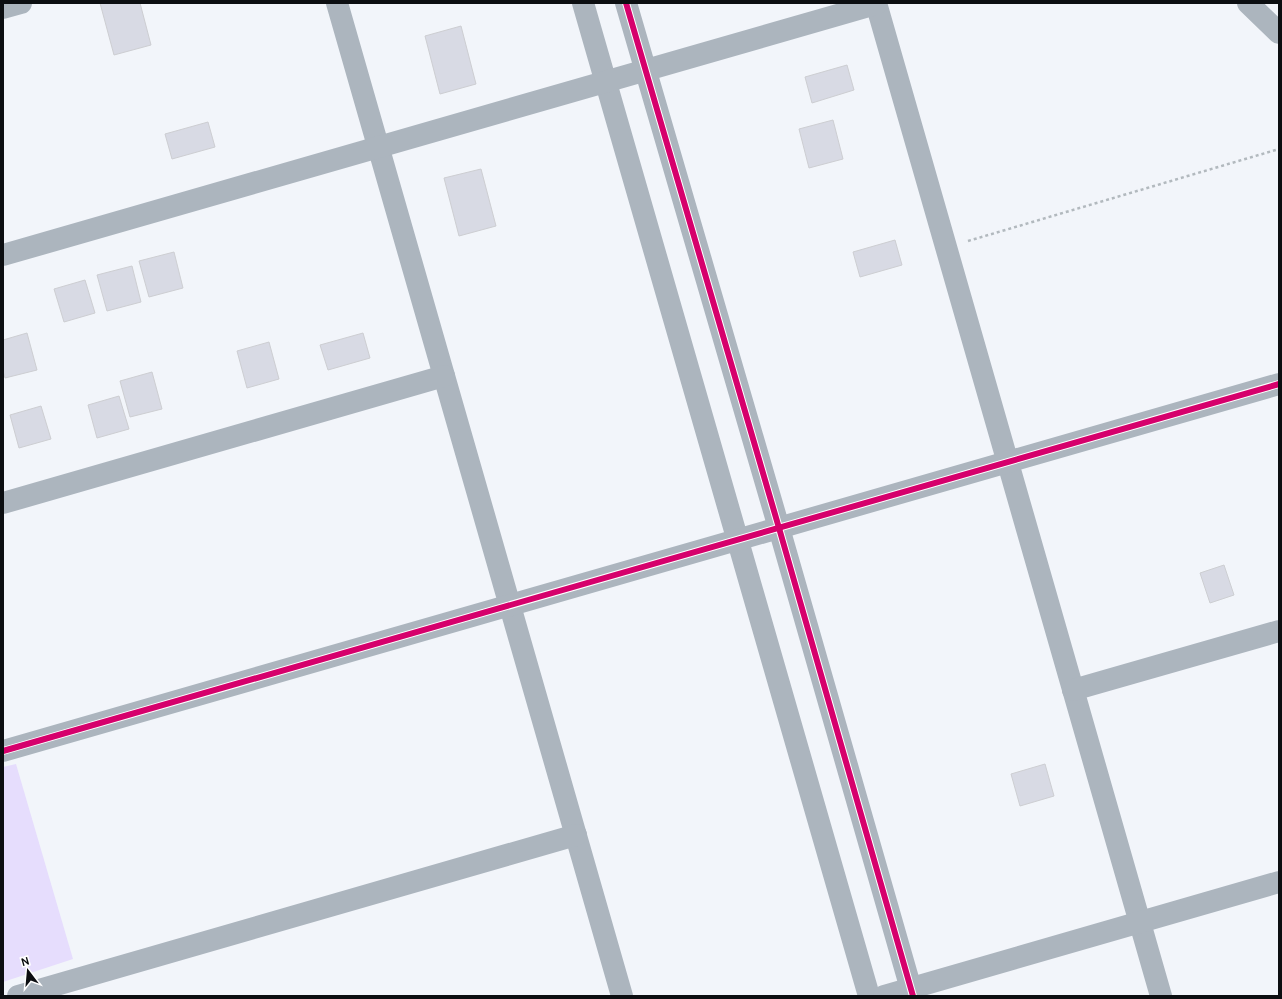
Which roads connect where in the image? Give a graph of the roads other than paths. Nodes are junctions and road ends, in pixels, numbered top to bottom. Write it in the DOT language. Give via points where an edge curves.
graph roads {
  1 [pos="21,3"];
  2 [pos="337,3"];
  3 [pos="583,3"];
  4 [pos="626,3"];
  5 [pos="1248,3"];
  6 [pos="876,4"];
  7 [pos="3,8"];
  8 [pos="1279,33"];
  9 [pos="645,70"];
  10 [pos="606,82"];
  11 [pos="378,147"];
  12 [pos="3,255"];
  13 [pos="444,376"];
  14 [pos="1279,384"];
  15 [pos="1008,462"];
  16 [pos="3,503"];
  17 [pos="779,528"];
  18 [pos="738,540"];
  19 [pos="510,605"];
  20 [pos="1279,631"];
  21 [pos="1073,690"];
  22 [pos="3,751"];
  23 [pos="576,835"];
  24 [pos="1279,882"];
  25 [pos="1140,922"];
  26 [pos="912,992"];
  27 [pos="18,996"];
  28 [pos="622,996"];
  29 [pos="869,996"];
  30 [pos="884,996"];
  31 [pos="1161,996"];
  1 -- 7 [label="street"];
  2 -- 11 [label="street"];
  3 -- 10 [label="street"];
  4 -- 9 [label="street"];
  5 -- 8 [label="street"];
  6 -- 9 [label="street"];
  6 -- 15 [label="street"];
  9 -- 10 [label="street"];
  9 -- 17 [label="street"];
  10 -- 11 [label="street"];
  10 -- 18 [label="street"];
  11 -- 12 [label="street"];
  11 -- 13 [label="street"];
  13 -- 16 [label="street"];
  13 -- 19 [label="street"];
  14 -- 15 [label="street"];
  15 -- 17 [label="street"];
  15 -- 21 [label="street"];
  17 -- 18 [label="street"];
  17 -- 26 [label="street"];
  18 -- 19 [label="street"];
  18 -- 29 [label="street"];
  19 -- 22 [label="street"];
  19 -- 23 [label="street"];
  20 -- 21 [label="street"];
  21 -- 25 [label="street"];
  23 -- 27 [label="street"];
  23 -- 28 [label="street"];
  24 -- 25 [label="street"];
  25 -- 26 [label="street"];
  25 -- 31 [label="street"];
  26 -- 30 [label="street"];
}
